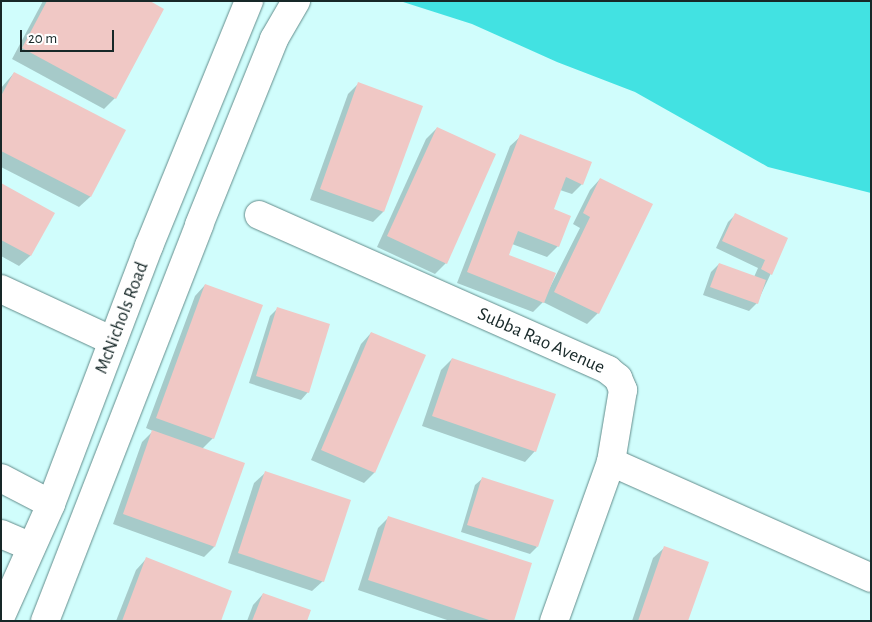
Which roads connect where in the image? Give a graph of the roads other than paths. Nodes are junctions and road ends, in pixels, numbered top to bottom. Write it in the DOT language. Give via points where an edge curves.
graph roads {
  1 [pos="296,1"];
  2 [pos="244,10"];
  3 [pos="259,215"];
  4 [pos="1,289"];
  5 [pos="113,341"];
  6 [pos="611,462"];
  7 [pos="1,478"];
  8 [pos="51,504"];
  9 [pos="1,534"];
  10 [pos="31,547"];
  11 [pos="871,578"];
  12 [pos="1,616"];
  13 [pos="45,621"];
  14 [pos="554,621"];
  1 -- 13 [label="main road, McNichols Road" via="274,39"];
  2 -- 5 [label="main road, McNichols Road"];
  3 -- 6 [label="main road, Subba Rao Avenue" via="608,370 618,378 623,390"];
  4 -- 5 [label="main road"];
  5 -- 8 [label="main road, McNichols Road"];
  6 -- 11 [label="main road"];
  6 -- 14 [label="main road, Subba Rao Avenue"];
  7 -- 8 [label="main road"];
  8 -- 10 [label="main road, McNichols Road"];
  9 -- 10 [label="main road"];
  10 -- 12 [label="main road, McNichols Road"];
}
